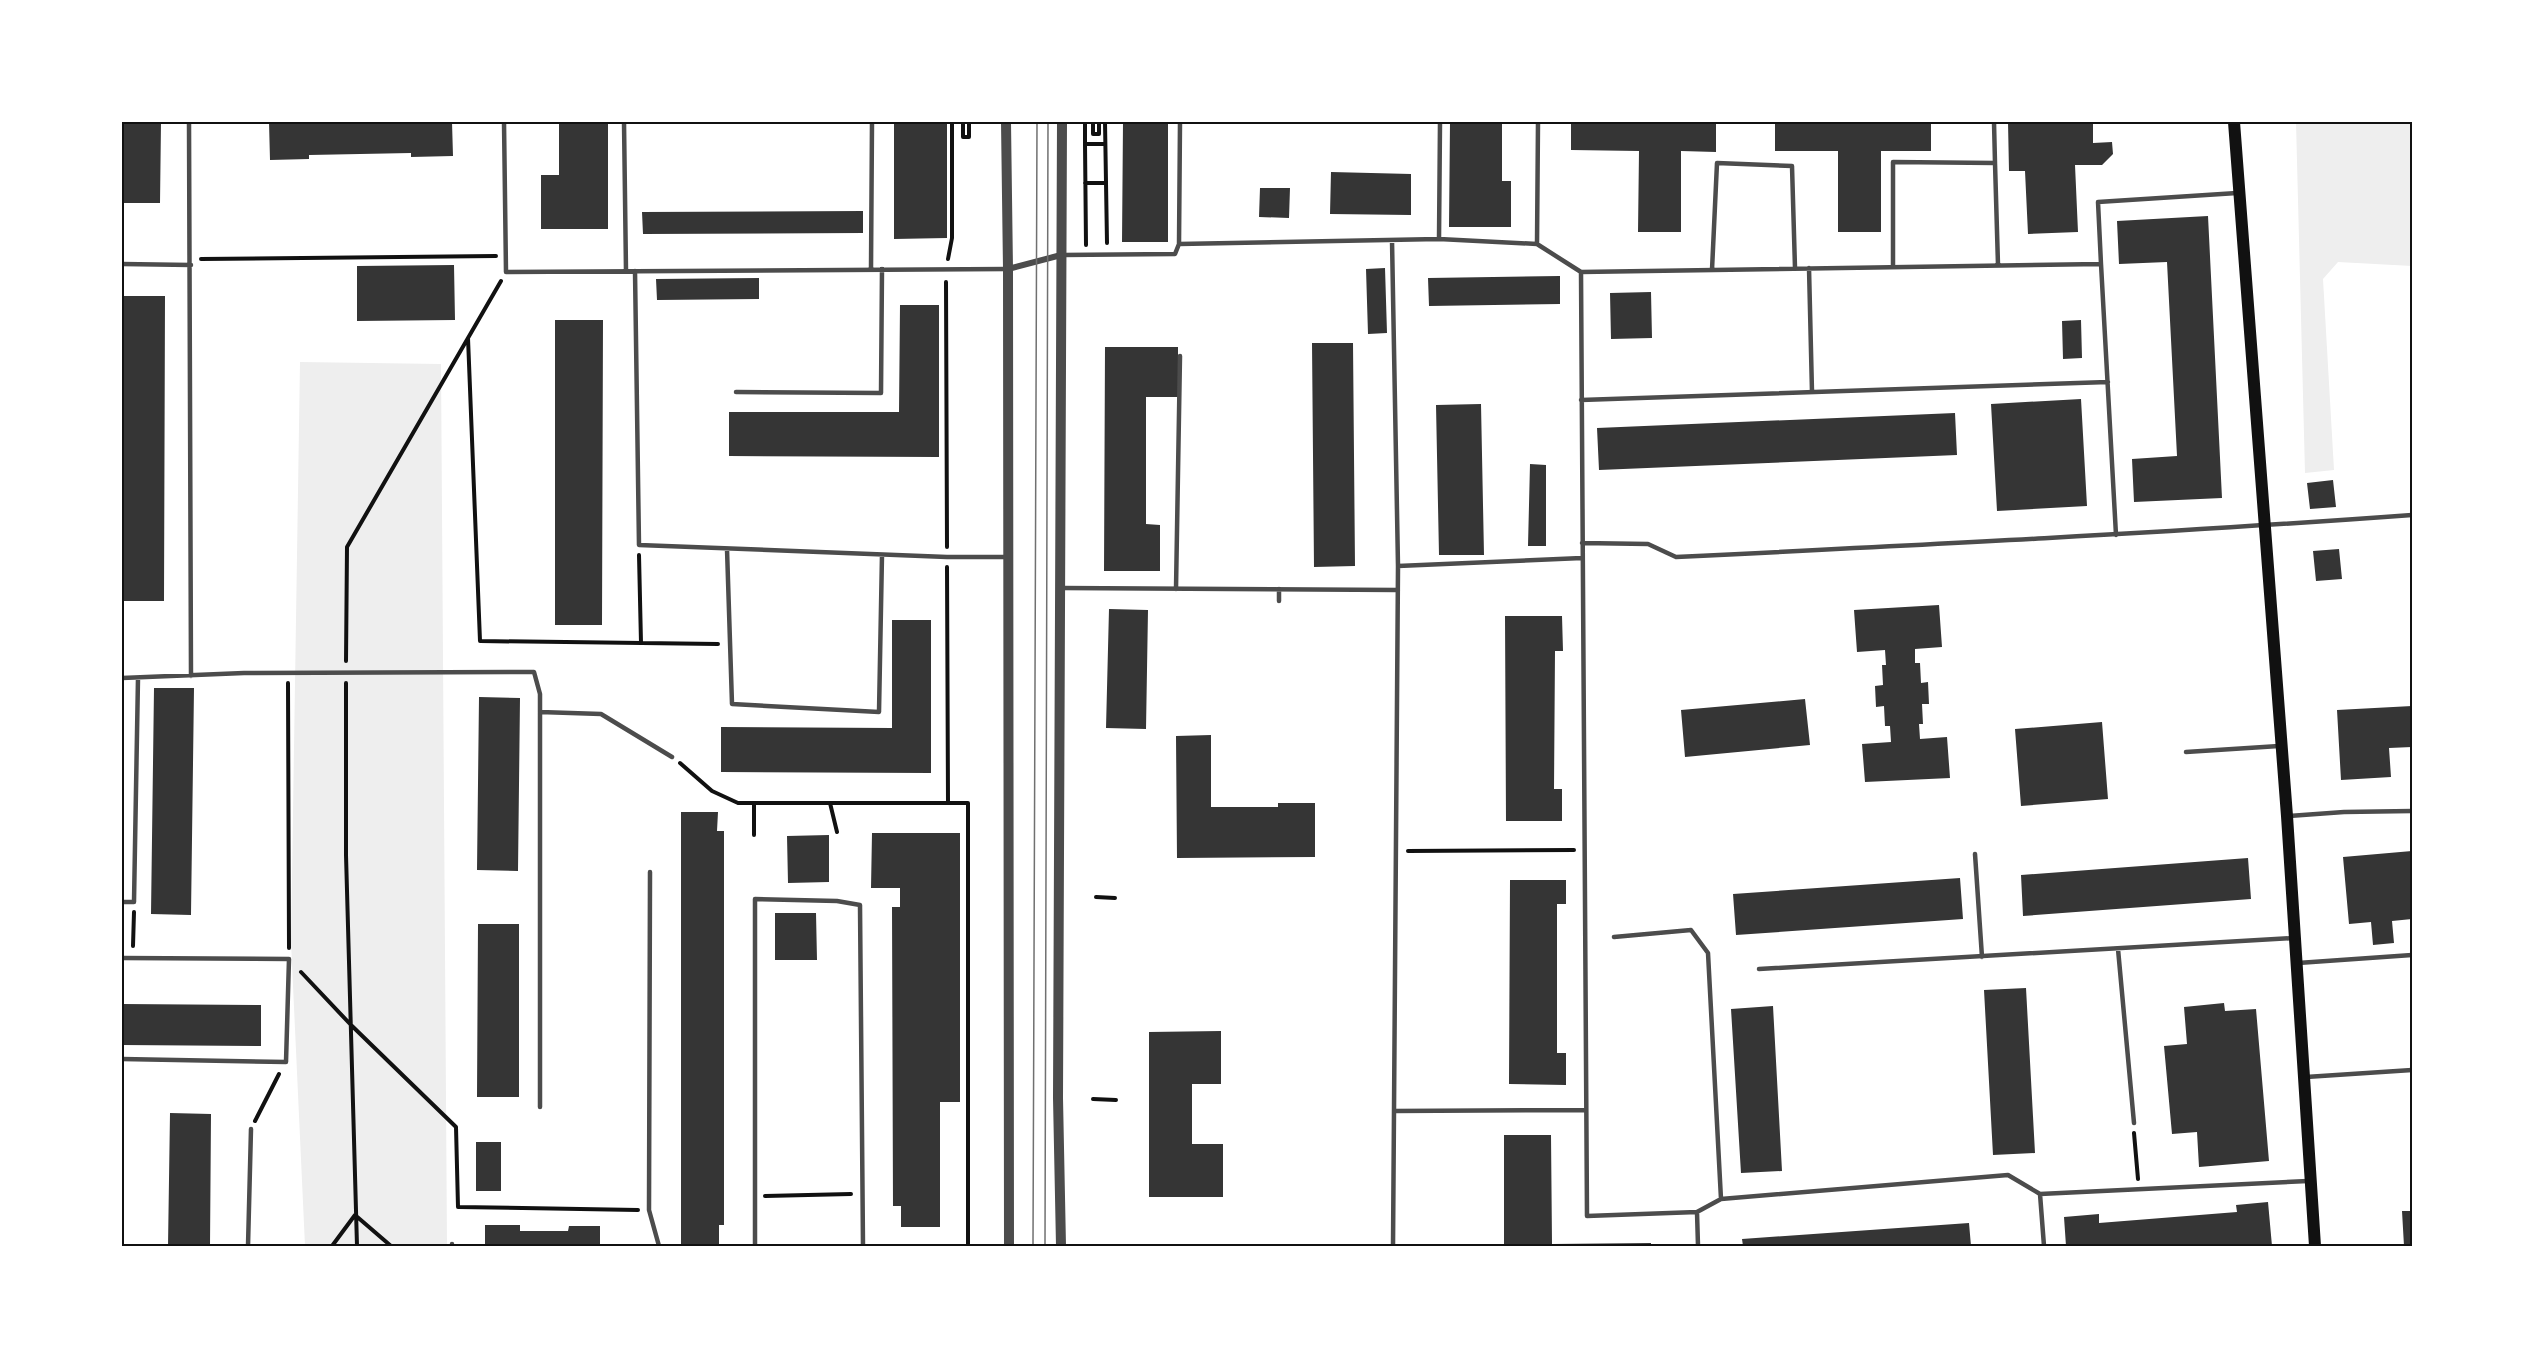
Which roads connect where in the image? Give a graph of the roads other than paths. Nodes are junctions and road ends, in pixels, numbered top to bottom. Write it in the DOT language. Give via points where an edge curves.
graph roads {
  1 [pos="189,122"];
  2 [pos="504,122"];
  3 [pos="624,122"];
  4 [pos="872,122"];
  5 [pos="1006,122"];
  6 [pos="1062,122"];
  7 [pos="1180,122"];
  8 [pos="1440,122"];
  9 [pos="1538,122"];
  10 [pos="1994,122"];
  11 [pos="2234,122"];
  12 [pos="1995,163"];
  13 [pos="2238,193"];
  14 [pos="1440,239"];
  15 [pos="1392,240"];
  16 [pos="1179,244"];
  17 [pos="1538,244"];
  18 [pos="1061,255"];
  19 [pos="122,264"];
  20 [pos="2101,264"];
  21 [pos="191,265"];
  22 [pos="1998,266"];
  23 [pos="1893,267"];
  24 [pos="1795,268"];
  25 [pos="1809,268"];
  26 [pos="872,269"];
  27 [pos="882,269"];
  28 [pos="1008,269"];
  29 [pos="1712,270"];
  30 [pos="626,271"];
  31 [pos="634,271"];
  32 [pos="1581,272"];
  33 [pos="1180,356"];
  34 [pos="2108,382"];
  35 [pos="736,392"];
  36 [pos="1812,392"];
  37 [pos="1581,400"];
  38 [pos="2412,515"];
  39 [pos="2264,524"];
  40 [pos="2116,536"];
  41 [pos="1582,543"];
  42 [pos="727,549"];
  43 [pos="882,555"];
  44 [pos="1008,557"];
  45 [pos="1582,558"];
  46 [pos="1398,566"];
  47 [pos="1059,588"];
  48 [pos="1176,589"];
  49 [pos="1279,589"];
  50 [pos="1398,590"];
  51 [pos="1279,601"];
  52 [pos="191,676"];
  53 [pos="122,678"];
  54 [pos="138,678"];
  55 [pos="540,712"];
  56 [pos="2281,746"];
  57 [pos="2186,752"];
  58 [pos="672,757"];
  59 [pos="2412,811"];
  60 [pos="2286,816"];
  61 [pos="1975,854"];
  62 [pos="650,872"];
  63 [pos="122,902"];
  64 [pos="1614,937"];
  65 [pos="2294,938"];
  66 [pos="2118,949"];
  67 [pos="2412,955"];
  68 [pos="1982,957"];
  69 [pos="122,958"];
  70 [pos="2296,963"];
  71 [pos="1759,969"];
  72 [pos="122,1059"];
  73 [pos="2412,1070"];
  74 [pos="2303,1078"];
  75 [pos="540,1107"];
  76 [pos="1586,1110"];
  77 [pos="1394,1111"];
  78 [pos="2133,1123"];
  79 [pos="251,1129"];
  80 [pos="2311,1181"];
  81 [pos="2040,1194"];
  82 [pos="1721,1199"];
  83 [pos="1697,1212"];
  84 [pos="248,1246"];
  85 [pos="659,1246"];
  86 [pos="755,1246"];
  87 [pos="863,1246"];
  88 [pos="1009,1246"];
  89 [pos="1061,1246"];
  90 [pos="1393,1246"];
  91 [pos="1698,1246"];
  92 [pos="2044,1246"];
  93 [pos="2314,1246"];
  1 -- 21 [label="lane"];
  2 -- 30 [label="lane" via="506,272"];
  3 -- 30 [label="lane"];
  4 -- 26 [label="lane"];
  5 -- 28 [label="street"];
  6 -- 18 [label="street"];
  7 -- 16 [label="lane"];
  8 -- 14 [label="lane"];
  9 -- 17 [label="lane"];
  10 -- 12 [label="lane"];
  11 -- 13 [label="main road"];
  12 -- 22 [label="lane"];
  12 -- 23 [label="lane" via="1893,162"];
  13 -- 20 [label="lane" via="2098,202"];
  13 -- 39 [label="main road"];
  14 -- 15 [label="lane"];
  14 -- 17 [label="lane"];
  15 -- 16 [label="lane"];
  15 -- 46 [label="lane"];
  16 -- 18 [label="lane" via="1174,254"];
  17 -- 32 [label="lane"];
  18 -- 28 [label="street"];
  18 -- 47 [label="street"];
  19 -- 21 [label="lane"];
  20 -- 22 [label="lane"];
  20 -- 34 [label="lane"];
  21 -- 52 [label="lane"];
  22 -- 23 [label="lane"];
  23 -- 25 [label="lane"];
  24 -- 25 [label="lane"];
  24 -- 29 [label="lane"];
  24 -- 29 [label="lane" via="1792,166 1718,163"];
  25 -- 36 [label="lane"];
  26 -- 27 [label="lane"];
  26 -- 31 [label="lane"];
  27 -- 28 [label="lane"];
  27 -- 35 [label="lane" via="881,393"];
  28 -- 44 [label="street"];
  29 -- 32 [label="lane"];
  30 -- 31 [label="lane"];
  31 -- 42 [label="lane" via="639,545"];
  32 -- 37 [label="lane"];
  33 -- 48 [label="lane"];
  34 -- 36 [label="lane"];
  34 -- 40 [label="lane"];
  36 -- 37 [label="lane"];
  37 -- 41 [label="lane"];
  38 -- 39 [label="lane"];
  39 -- 40 [label="lane"];
  39 -- 56 [label="main road"];
  40 -- 41 [label="lane" via="1676,556 1648,544"];
  41 -- 45 [label="lane"];
  42 -- 43 [label="lane"];
  42 -- 43 [label="lane" via="732,704 879,712"];
  43 -- 44 [label="lane"];
  44 -- 88 [label="street"];
  45 -- 46 [label="lane"];
  45 -- 76 [label="lane"];
  46 -- 50 [label="lane"];
  47 -- 48 [label="lane"];
  47 -- 89 [label="street"];
  48 -- 49 [label="lane"];
  49 -- 50 [label="lane"];
  49 -- 51 [label="lane"];
  50 -- 77 [label="lane"];
  52 -- 54 [label="lane"];
  52 -- 55 [label="lane" via="534,672"];
  53 -- 54 [label="lane"];
  54 -- 63 [label="lane" via="134,902"];
  55 -- 58 [label="lane" via="601,714"];
  55 -- 75 [label="lane"];
  56 -- 57 [label="lane"];
  56 -- 60 [label="main road"];
  59 -- 60 [label="lane"];
  60 -- 65 [label="main road"];
  61 -- 68 [label="lane"];
  62 -- 85 [label="lane" via="649,1210"];
  64 -- 82 [label="lane" via="1691,930 1708,953"];
  65 -- 66 [label="lane"];
  65 -- 70 [label="main road"];
  66 -- 68 [label="lane"];
  66 -- 78 [label="lane"];
  67 -- 70 [label="lane"];
  68 -- 71 [label="lane"];
  69 -- 72 [label="lane" via="289,959 286,1062"];
  70 -- 74 [label="main road"];
  73 -- 74 [label="lane"];
  74 -- 80 [label="main road"];
  76 -- 77 [label="lane"];
  76 -- 83 [label="lane" via="1587,1216"];
  77 -- 90 [label="lane"];
  79 -- 84 [label="lane"];
  80 -- 81 [label="lane"];
  80 -- 93 [label="main road"];
  81 -- 82 [label="lane" via="2008,1175"];
  81 -- 92 [label="lane"];
  82 -- 83 [label="lane"];
  83 -- 91 [label="lane"];
  86 -- 87 [label="lane" via="755,899 860,904"];
}
